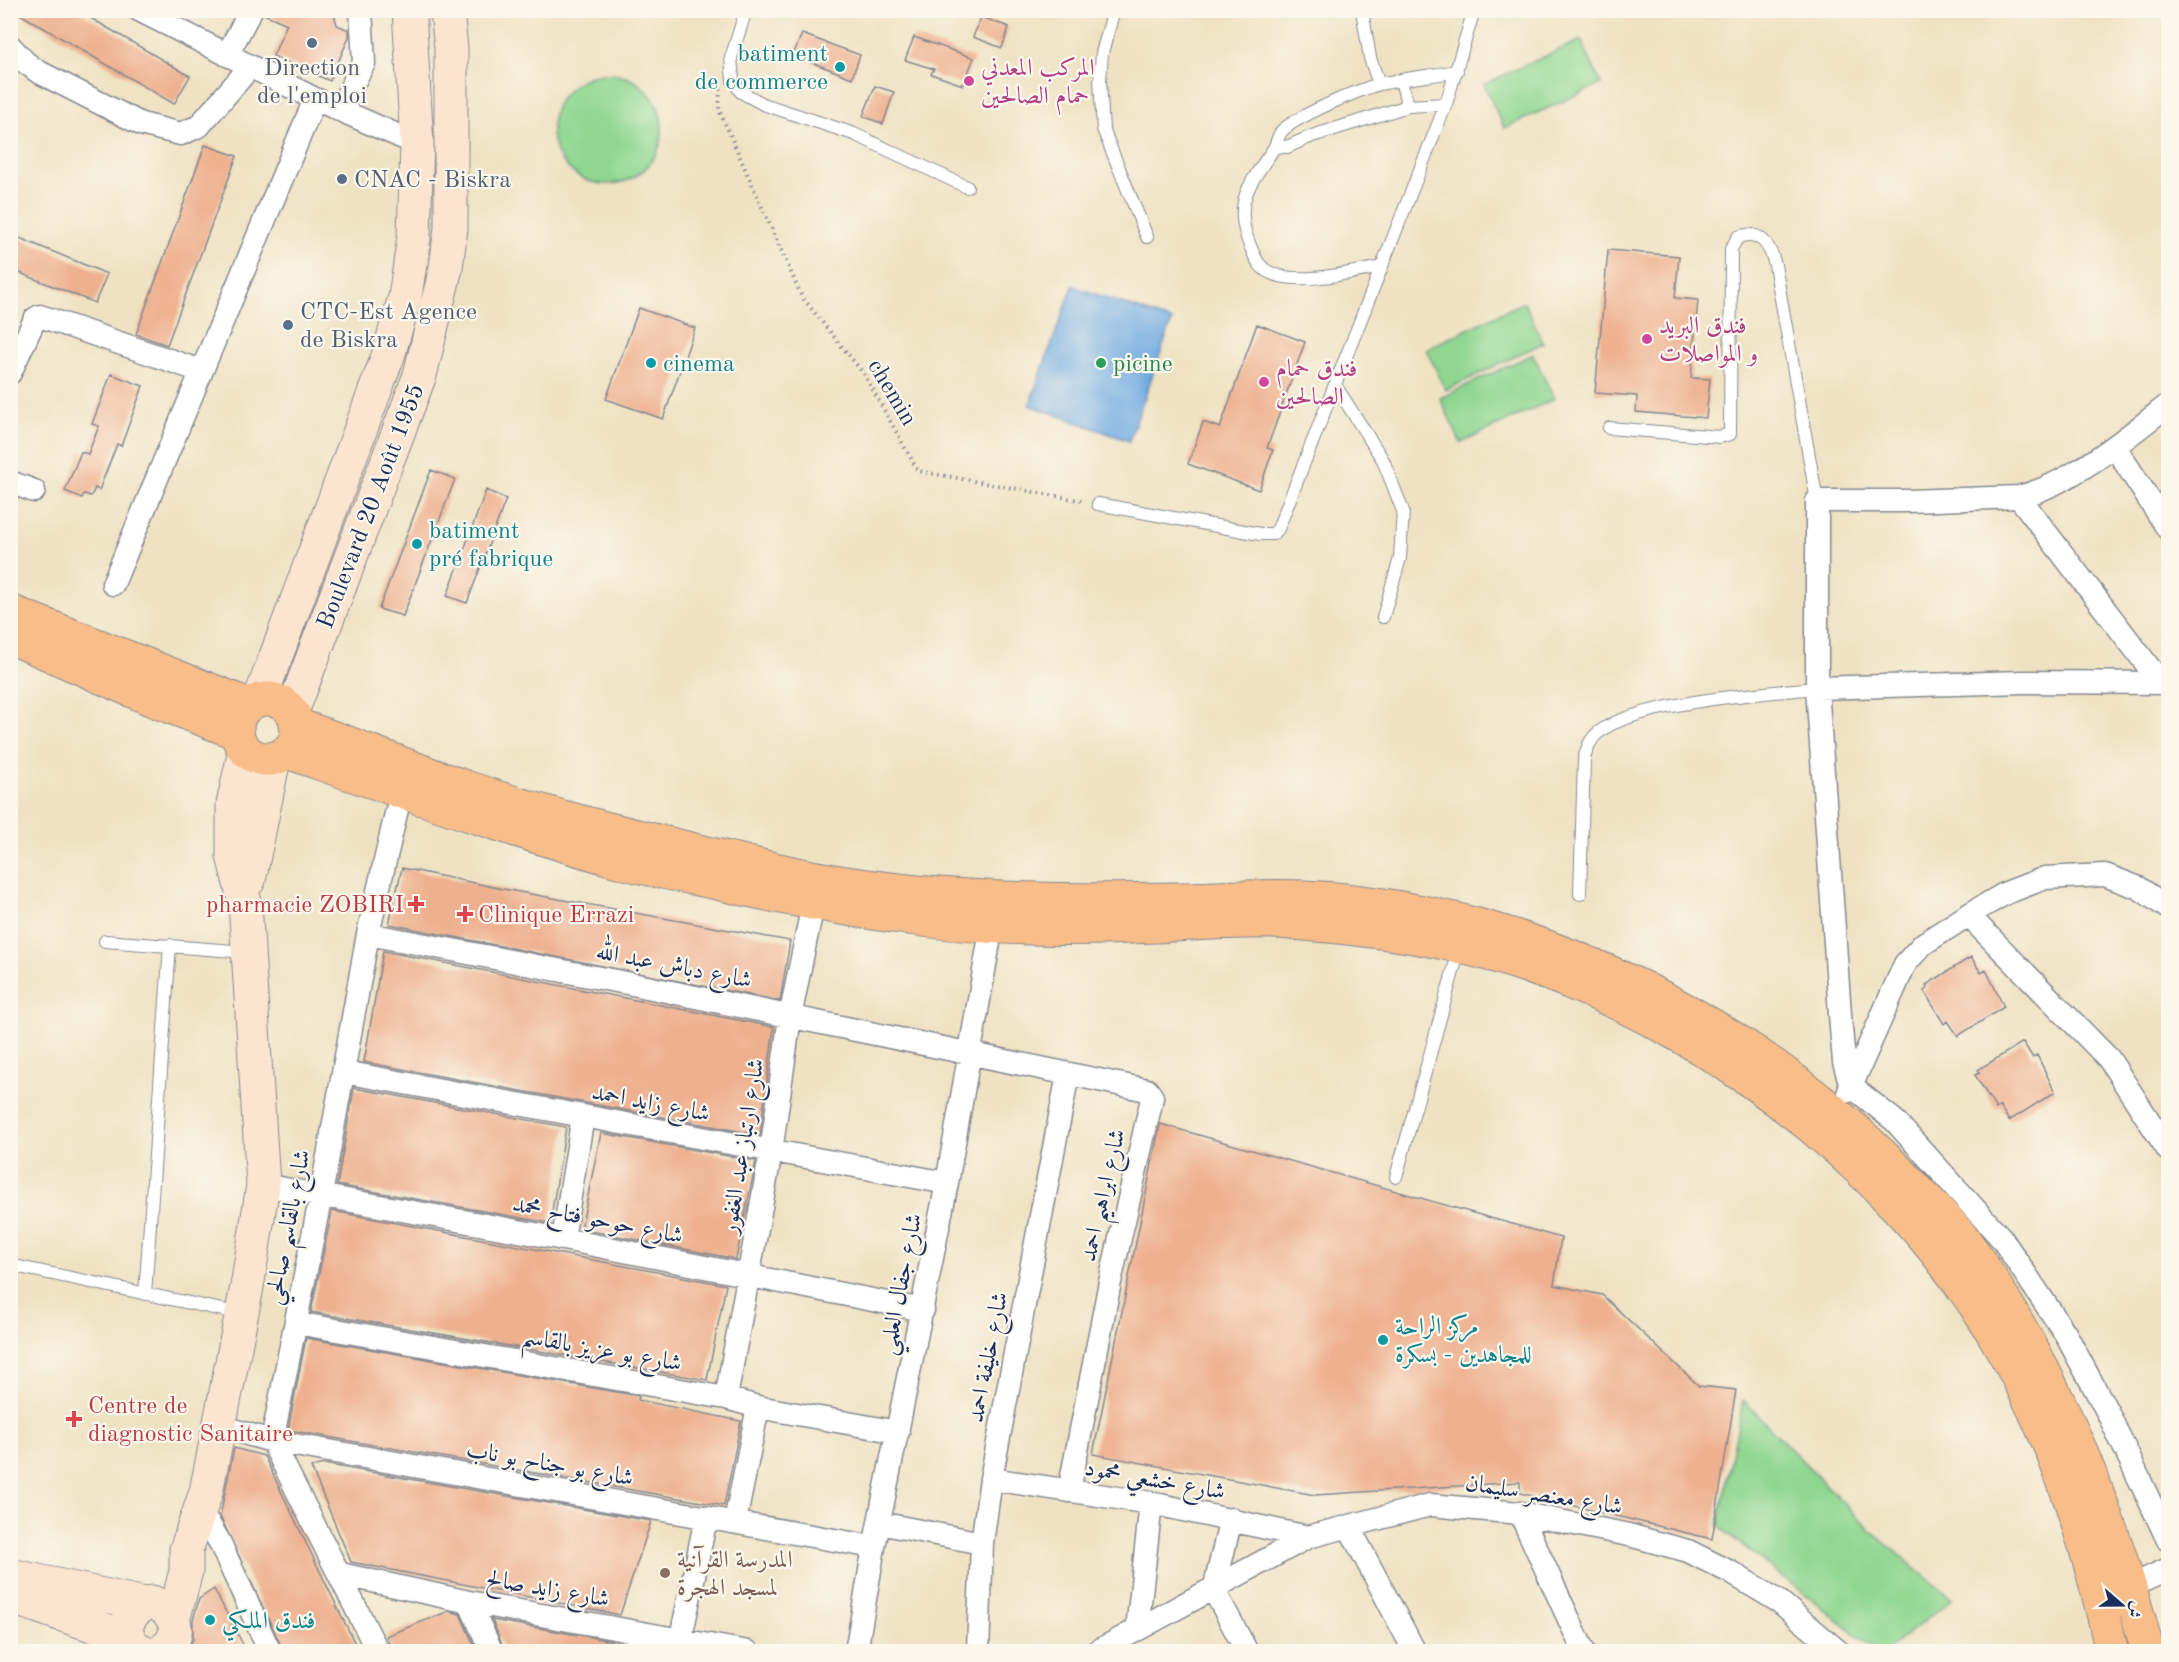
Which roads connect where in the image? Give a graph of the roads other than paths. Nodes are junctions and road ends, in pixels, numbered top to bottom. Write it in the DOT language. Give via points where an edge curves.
graph roads {
  1 [pos="138,10"];
  2 [pos="251,10"];
  3 [pos="361,10"];
  4 [pos="409,10"];
  5 [pos="447,10"];
  6 [pos="746,10"];
  7 [pos="1114,10"];
  8 [pos="1362,10"];
  9 [pos="1474,10"];
  10 [pos="10,46"];
  11 [pos="227,55"];
  12 [pos="250,67"];
  13 [pos="1457,71"];
  14 [pos="1401,81"];
  15 [pos="1379,84"];
  16 [pos="315,99"];
  17 [pos="1446,104"];
  18 [pos="1408,106"];
  19 [pos="339,110"];
  20 [pos="417,144"];
  21 [pos="1275,146"];
  22 [pos="967,187"];
  23 [pos="1147,237"];
  24 [pos="1382,267"];
  25 [pos="201,371"];
  26 [pos="10,373"];
  27 [pos="1335,385"];
  28 [pos="2169,405"];
  29 [pos="1609,428"];
  30 [pos="2115,447"];
  31 [pos="10,482"];
  32 [pos="34,491"];
  33 [pos="2019,497"];
  34 [pos="1817,501"];
  35 [pos="1098,504"];
  36 [pos="2169,529"];
  37 [pos="113,585"];
  38 [pos="10,611"];
  39 [pos="1383,617"];
  40 [pos="10,637"];
  41 [pos="2165,683"];
  42 [pos="1817,688"];
  43 [pos="268,729"];
  44 [pos="401,792"];
  45 [pos="1580,894"];
  46 [pos="813,904"];
  47 [pos="2169,908"];
  48 [pos="1968,915"];
  49 [pos="992,925"];
  50 [pos="368,934"];
  51 [pos="105,940"];
  52 [pos="170,945"];
  53 [pos="1460,947"];
  54 [pos="248,952"];
  55 [pos="790,1017"];
  56 [pos="969,1055"];
  57 [pos="344,1072"];
  58 [pos="1068,1074"];
  59 [pos="1851,1086"];
  60 [pos="583,1116"];
  61 [pos="1838,1116"];
  62 [pos="2169,1150"];
  63 [pos="771,1152"];
  64 [pos="1396,1177"];
  65 [pos="947,1183"];
  66 [pos="263,1185"];
  67 [pos="321,1195"];
  68 [pos="563,1239"];
  69 [pos="1988,1247"];
  70 [pos="10,1265"];
  71 [pos="748,1276"];
  72 [pos="145,1294"];
  73 [pos="923,1310"];
  74 [pos="241,1314"];
  75 [pos="296,1323"];
  76 [pos="726,1398"];
  77 [pos="758,1407"];
  78 [pos="219,1426"];
  79 [pos="898,1432"];
  80 [pos="272,1441"];
  81 [pos="991,1479"];
  82 [pos="1069,1491"];
  83 [pos="1151,1503"];
  84 [pos="200,1509"];
  85 [pos="1520,1513"];
  86 [pos="706,1518"];
  87 [pos="1231,1519"];
  88 [pos="735,1522"];
  89 [pos="879,1523"];
  90 [pos="1349,1527"];
  91 [pos="1308,1538"];
  92 [pos="2169,1540"];
  93 [pos="982,1543"];
  94 [pos="874,1547"];
  95 [pos="2169,1569"];
  96 [pos="340,1574"];
  97 [pos="10,1575"];
  98 [pos="2131,1586"];
  99 [pos="1214,1590"];
  100 [pos="10,1597"];
  101 [pos="469,1602"];
  102 [pos="1137,1630"];
  103 [pos="152,1638"];
  104 [pos="679,1645"];
  105 [pos="270,1652"];
  106 [pos="378,1652"];
  107 [pos="492,1652"];
  108 [pos="748,1652"];
  109 [pos="856,1652"];
  110 [pos="978,1652"];
  111 [pos="1096,1652"];
  112 [pos="1247,1652"];
  113 [pos="1415,1652"];
  114 [pos="1584,1652"];
  115 [pos="1839,1652"];
  116 [pos="2112,1652"];
  117 [pos="2148,1652"];
  1 -- 11 [label="street"];
  2 -- 11 [label="street"];
  3 -- 19 [label="street" via="364,63"];
  4 -- 20 [label="street, Boulevard 20 Août 1955"];
  5 -- 43 [label="street, Boulevard 20 Août 1955" via="451,49 451,228 446,268 420,375"];
  6 -- 22 [label="lane" via="731,58 733,80 741,92 764,104 854,134"];
  7 -- 23 [label="lane" via="1102,53 1103,129"];
  8 -- 15 [label="lane"];
  9 -- 13 [label="lane"];
  10 -- 12 [label="street" via="37,71 141,124 181,134 199,126"];
  11 -- 12 [label="street"];
  12 -- 16 [label="street"];
  13 -- 14 [label="lane"];
  13 -- 17 [label="lane"];
  14 -- 15 [label="lane"];
  14 -- 18 [label="lane"];
  15 -- 21 [label="lane" via="1296,121 1281,132"];
  16 -- 19 [label="street"];
  16 -- 25 [label="street"];
  17 -- 18 [label="lane"];
  17 -- 24 [label="lane"];
  18 -- 21 [label="lane" via="1287,147"];
  19 -- 20 [label="street"];
  20 -- 43 [label="street, Boulevard 20 Août 1955" via="414,237 405,297"];
  21 -- 24 [label="lane" via="1252,178 1243,199 1243,228 1259,266 1275,275 1305,277"];
  24 -- 27 [label="lane"];
  25 -- 26 [label="street" via="40,316"];
  25 -- 37 [label="street"];
  27 -- 35 [label="lane" via="1274,534"];
  27 -- 39 [label="lane" via="1383,460 1403,512 1400,558"];
  28 -- 30 [label="street"];
  29 -- 34 [label="lane" via="1720,437 1730,434 1731,249 1738,237 1757,235 1769,248 1775,265"];
  30 -- 33 [label="street"];
  30 -- 36 [label="street"];
  31 -- 32 [label="street"];
  33 -- 34 [label="street"];
  33 -- 41 [label="street"];
  34 -- 42 [label="street"];
  38 -- 43 [label="main road"];
  40 -- 43 [label="main road" via="155,701"];
  41 -- 42 [label="street" via="2023,682"];
  42 -- 45 [label="lane" via="1741,696 1635,715 1599,731 1587,745 1584,759"];
  42 -- 59 [label="street" via="1841,1028"];
  43 -- 44 [label="main road"];
  43 -- 54 [label="street" via="233,804 233,856 245,903"];
  43 -- 61 [label="main road" via="557,816 766,867 861,885 1017,898 1302,897 1382,904 1452,918 1567,954 1645,987 1698,1015 1754,1052"];
  44 -- 46 [label="main road" via="633,865"];
  44 -- 50 [label="street, شارع بالقاسم صالحي"];
  46 -- 49 [label="main road"];
  46 -- 55 [label="street, شارع ارتباز عبد الغفور"];
  47 -- 48 [label="street" via="2139,888 2105,875 2045,878 2006,893"];
  48 -- 59 [label="street" via="1923,944 1905,964"];
  48 -- 62 [label="street" via="2109,1059"];
  49 -- 53 [label="main road" via="1091,928 1273,922 1391,933"];
  49 -- 56 [label="street, شارع جفال العلمي"];
  50 -- 55 [label="street, شارع دباش عبد الله"];
  50 -- 57 [label="street, شارع بالقاسم صالحي"];
  51 -- 52 [label="lane"];
  52 -- 54 [label="lane"];
  52 -- 72 [label="lane"];
  53 -- 64 [label="lane"];
  53 -- 116 [label="main road" via="1590,992 1718,1058 1835,1146 1913,1227 1989,1326 2038,1417 2091,1561"];
  54 -- 66 [label="street"];
  55 -- 56 [label="street, شارع دباش عبد الله"];
  55 -- 63 [label="street, شارع ارتباز عبد الغفور"];
  56 -- 58 [label="street, شارع ابراهيم احمد"];
  56 -- 65 [label="street, شارع جفال العلمي"];
  57 -- 60 [label="street, شارع زايد احمد"];
  57 -- 67 [label="street, شارع بالقاسم صالحي"];
  58 -- 81 [label="street, شارع خليفة احمد"];
  58 -- 82 [label="street, شارع ابراهيم احمد" via="1142,1088 1152,1096"];
  59 -- 61 [label="street"];
  59 -- 69 [label="street" via="1895,1121"];
  60 -- 63 [label="street, شارع زايد احمد"];
  60 -- 68 [label="street"];
  61 -- 69 [label="main road"];
  63 -- 65 [label="street, شارع زايد احمد"];
  63 -- 71 [label="street, شارع ارتباز عبد الغفور"];
  65 -- 73 [label="street, شارع جفال العلمي"];
  66 -- 67 [label="street, شارع حوحو فتاح محمد"];
  66 -- 74 [label="street"];
  67 -- 68 [label="street, شارع حوحو فتاح محمد"];
  67 -- 75 [label="street, شارع بالقاسم صالحي"];
  68 -- 71 [label="street, شارع حوحو فتاح محمد"];
  69 -- 92 [label="street" via="2065,1333"];
  69 -- 98 [label="main road" via="2064,1414"];
  70 -- 72 [label="lane"];
  71 -- 73 [label="street, شارع حوحو فتاح محمد"];
  71 -- 76 [label="street, شارع ارتباز عبد الغفور"];
  72 -- 74 [label="lane"];
  73 -- 79 [label="street, شارع جفال العلمي"];
  74 -- 78 [label="street"];
  75 -- 76 [label="street, شارع بو عزيز بالقاسم"];
  75 -- 80 [label="street, شارع بالقاسم صالحي"];
  76 -- 77 [label="street, شارع بو عزيز بالقاسم"];
  77 -- 79 [label="street, شارع بو عزيز بالقاسم"];
  77 -- 88 [label="street"];
  78 -- 80 [label="street, شارع بو جناح بو ناب"];
  78 -- 84 [label="street"];
  79 -- 89 [label="street, شارع جفال العلمي"];
  80 -- 86 [label="street, شارع بو جناح بو ناب"];
  80 -- 96 [label="street"];
  81 -- 82 [label="street, شارع خشعي محمود"];
  81 -- 93 [label="street, شارع خليفة احمد"];
  82 -- 83 [label="street, شارع خشعي محمود"];
  83 -- 87 [label="street, شارع خشعي محمود"];
  83 -- 102 [label="street"];
  84 -- 103 [label="street" via="186,1550 186,1571"];
  84 -- 105 [label="street"];
  85 -- 90 [label="street, شارع معنصر سليمان" via="1430,1505"];
  85 -- 114 [label="street"];
  85 -- 115 [label="street, شارع معنصر سليمان" via="1688,1551 1780,1602"];
  86 -- 88 [label="street, شارع بو جناح بو ناب"];
  86 -- 104 [label="street"];
  87 -- 91 [label="street, شارع خشعي محمود"];
  87 -- 99 [label="street"];
  88 -- 94 [label="street, شارع بو جناح بو ناب"];
  89 -- 93 [label="street"];
  89 -- 94 [label="street, شارع جفال العلمي"];
  90 -- 91 [label="street, شارع معنصر سليمان"];
  90 -- 113 [label="street"];
  91 -- 99 [label="street, شارع معنصر سليمان"];
  93 -- 110 [label="street, شارع خليفة احمد"];
  94 -- 109 [label="street, شارع جفال العلمي"];
  95 -- 98 [label="street"];
  96 -- 101 [label="street, شارع زايد صالح"];
  96 -- 106 [label="street"];
  97 -- 103 [label="street"];
  98 -- 117 [label="main road"];
  99 -- 102 [label="street, شارع معنصر سليمان"];
  99 -- 112 [label="street"];
  100 -- 103 [label="street"];
  101 -- 104 [label="street, شارع زايد صالح"];
  101 -- 107 [label="street"];
  102 -- 111 [label="street, شارع معنصر سليمان"];
  104 -- 108 [label="street, شارع زايد صالح"];
}
